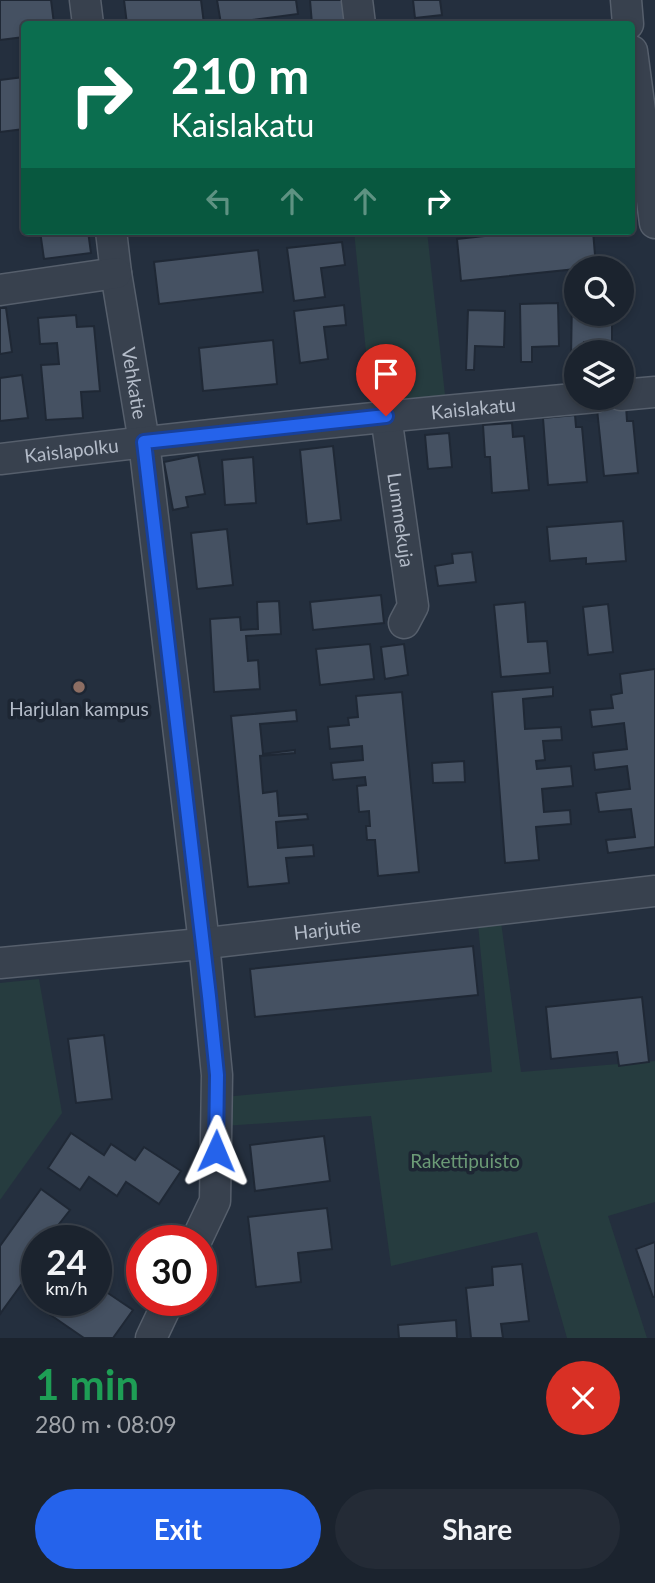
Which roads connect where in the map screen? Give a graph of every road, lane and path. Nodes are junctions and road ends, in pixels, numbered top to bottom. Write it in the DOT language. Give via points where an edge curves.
graph roads {
  1 [pos="85,0"];
  2 [pos="357,0"];
  3 [pos="626,0"];
  4 [pos="88,21"];
  5 [pos="360,21"];
  6 [pos="628,21"];
  7 [pos="635,73"];
  8 [pos="655,223"];
  9 [pos="111,235"];
  10 [pos="116,274"];
  11 [pos="0,290"];
  12 [pos="655,392"];
  13 [pos="634,394"];
  14 [pos="564,400"];
  15 [pos="386,416"];
  16 [pos="144,442"];
  17 [pos="0,459"];
  18 [pos="404,623"];
  19 [pos="655,891"];
  20 [pos="204,943"];
  21 [pos="0,963"];
  22 [pos="204,1225"];
  23 [pos="161,1316"];
  24 [pos="151,1338"];
  1 -- 4 [label="street"];
  2 -- 5 [label="street"];
  3 -- 6 [label="street"];
  7 -- 8 [label="street"];
  9 -- 10 [label="street, Vehkatie"];
  10 -- 11 [label="street"];
  10 -- 16 [label="street, Vehkatie"];
  12 -- 13 [label="street"];
  14 -- 15 [label="street, Kaislakatu"];
  15 -- 16 [label="street, Kaislakatu"];
  15 -- 18 [label="street, Lummekuja" via="413,606"];
  16 -- 17 [label="street, Kaislapolku"];
  16 -- 20 [label="street, Vehkatie"];
  19 -- 20 [label="street, Harjutie"];
  20 -- 21 [label="street, Harjutie"];
  20 -- 22 [label="street, Vehkatie" via="217,1075 215,1201"];
  23 -- 24 [label="street"];
}
